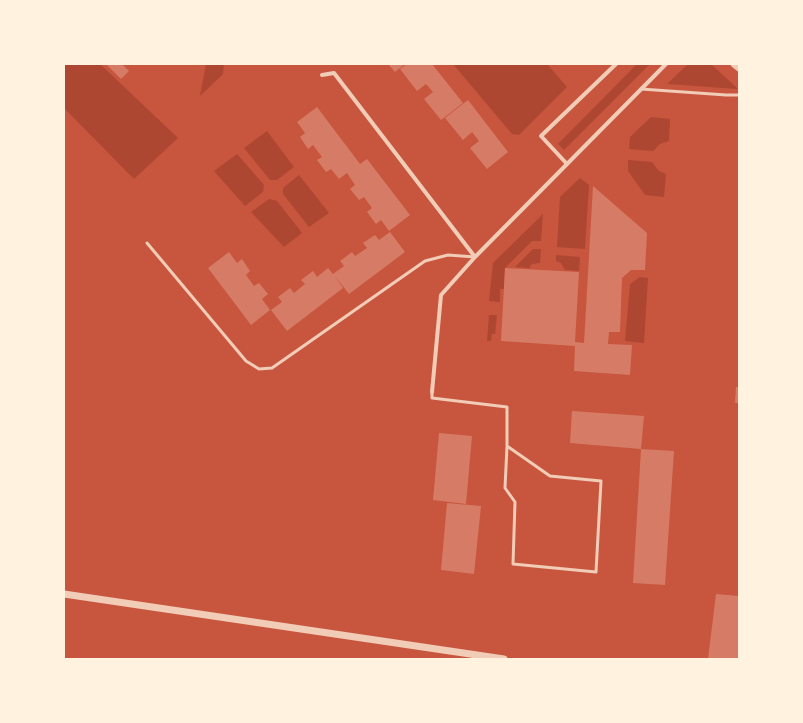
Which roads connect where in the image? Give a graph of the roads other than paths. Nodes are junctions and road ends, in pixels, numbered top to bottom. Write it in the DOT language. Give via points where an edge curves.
graph roads {
  1 [pos="616,64"];
  2 [pos="666,64"];
  3 [pos="734,64"];
  4 [pos="739,68"];
  5 [pos="322,75"];
  6 [pos="641,89"];
  7 [pos="739,95"];
  8 [pos="567,164"];
  9 [pos="147,243"];
  10 [pos="475,257"];
  11 [pos="432,392"];
  12 [pos="507,446"];
  13 [pos="64,594"];
  14 [pos="504,659"];
  1 -- 8 [label="street" via="541,136"];
  2 -- 6 [label="street"];
  3 -- 4 [label="street"];
  5 -- 10 [label="street" via="334,73"];
  6 -- 7 [label="lane"];
  6 -- 8 [label="street"];
  8 -- 10 [label="street"];
  9 -- 10 [label="lane" via="246,361 259,369 272,368 425,261 448,254"];
  10 -- 11 [label="street" via="441,295"];
  11 -- 12 [label="lane" via="432,398 507,407"];
  12 -- 12 [label="lane" via="505,488 515,502 513,564 596,572 601,481 550,476"];
  13 -- 14 [label="street"];
}
